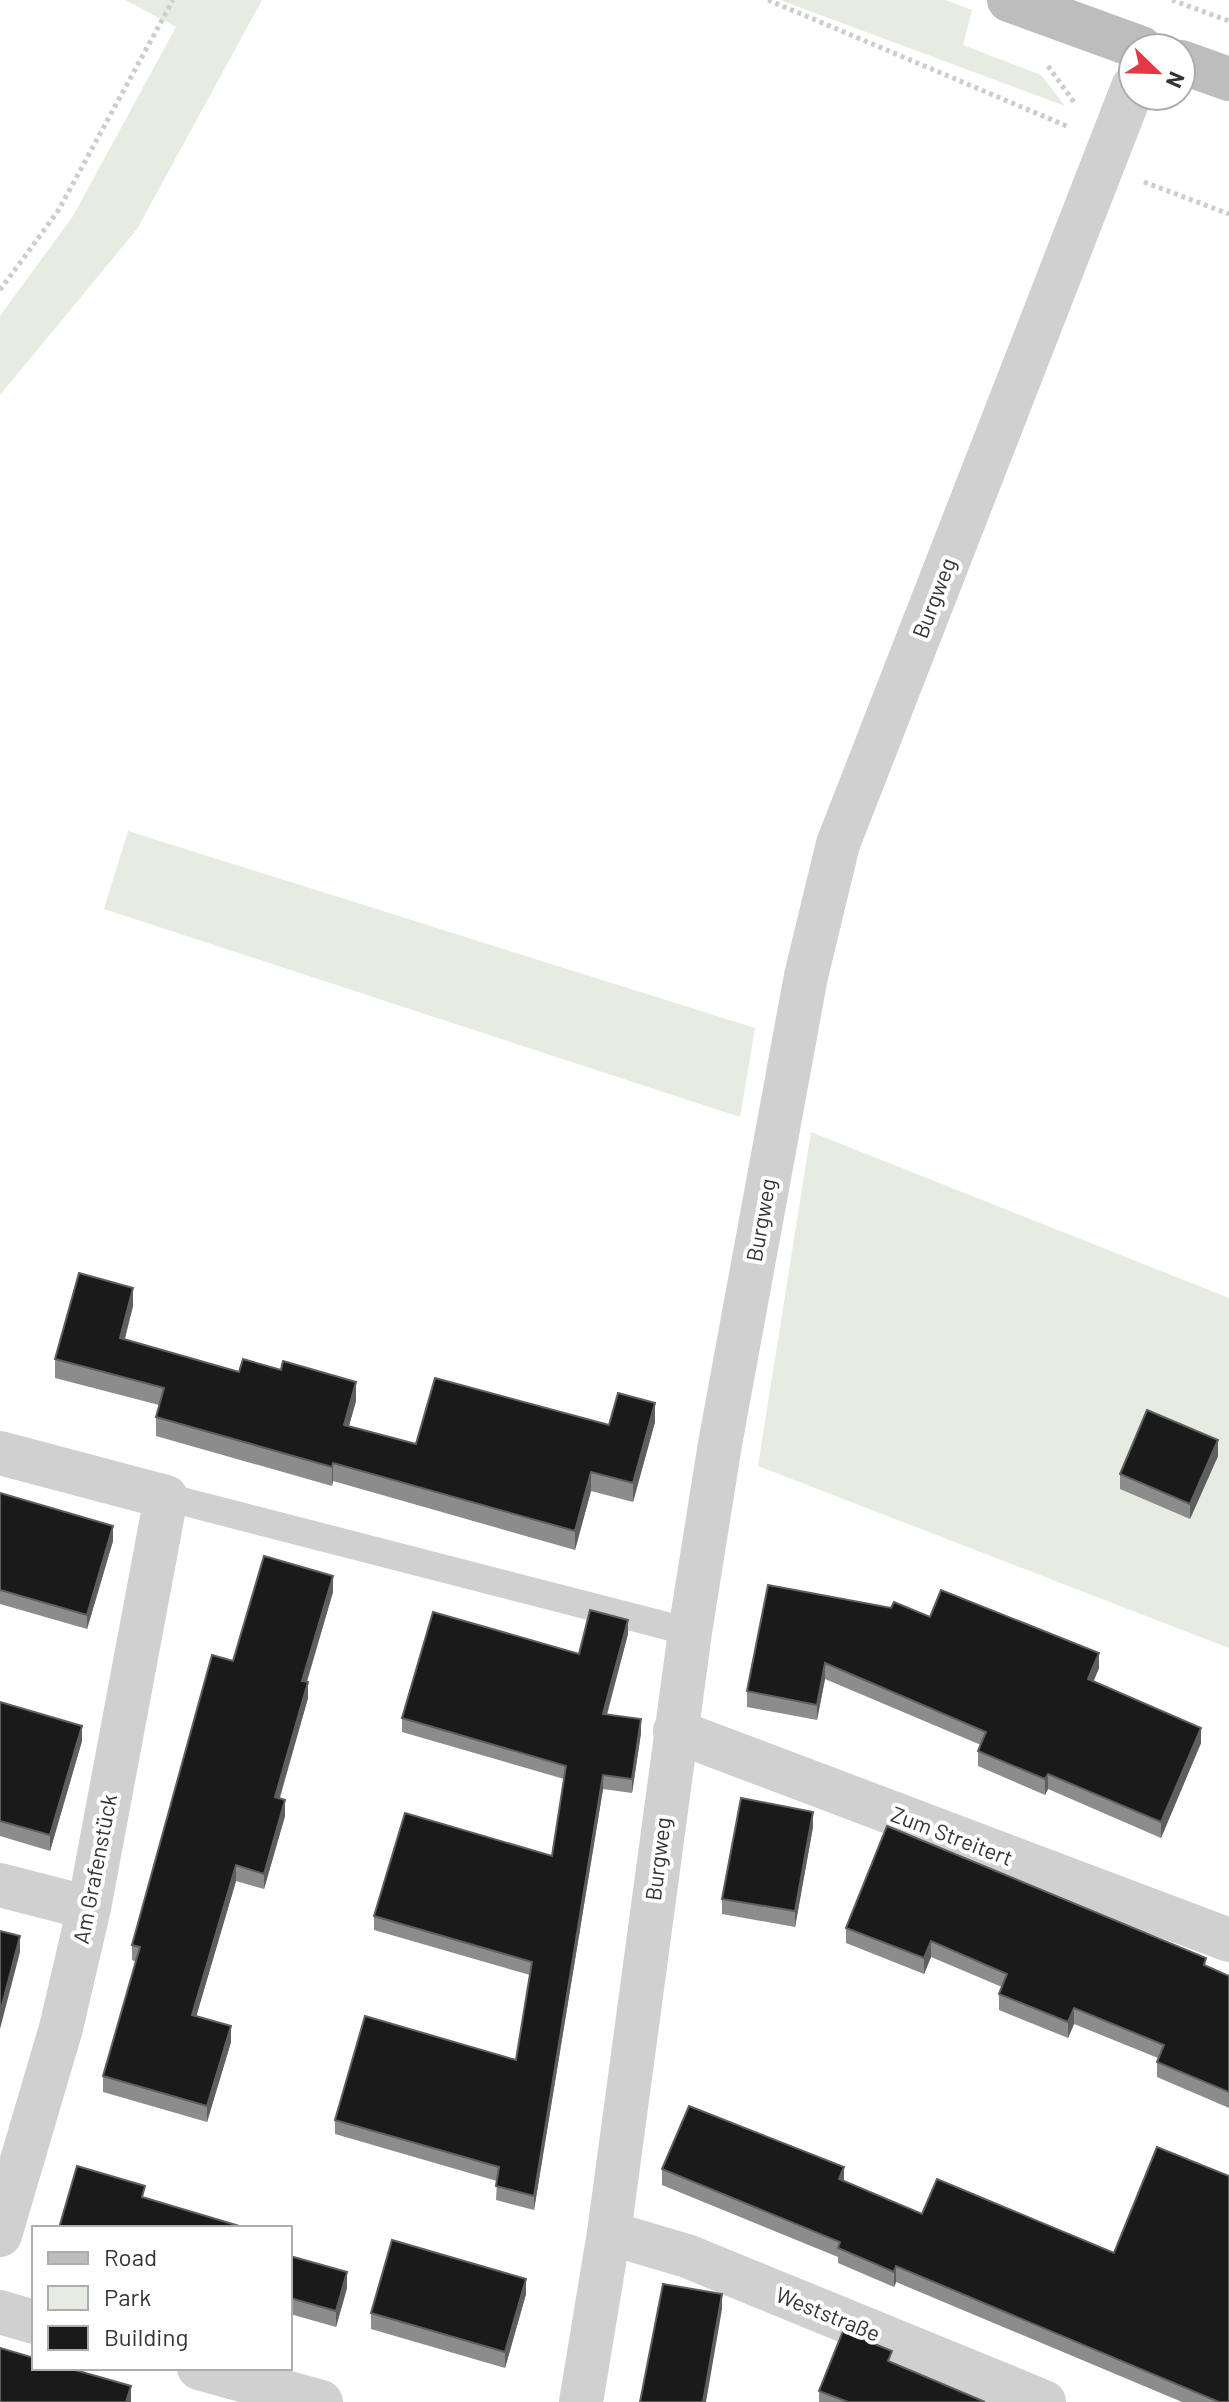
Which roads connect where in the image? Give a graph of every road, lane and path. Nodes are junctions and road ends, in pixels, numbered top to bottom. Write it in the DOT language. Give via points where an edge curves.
graph roads {
  1 [pos="173,0"];
  2 [pos="768,0"];
  3 [pos="1009,0"];
  4 [pos="1172,0"];
  5 [pos="1229,21"];
  6 [pos="1117,39"];
  7 [pos="1197,68"];
  8 [pos="1229,79"];
  9 [pos="1123,112"];
  10 [pos="1106,154"];
  11 [pos="1229,214"];
  12 [pos="0,290"];
  13 [pos="0,1453"];
  14 [pos="166,1497"];
  15 [pos="690,1632"];
  16 [pos="675,1731"];
  17 [pos="0,1885"];
  18 [pos="89,1908"];
  19 [pos="1229,1940"];
  20 [pos="609,2233"];
  21 [pos="0,2235"];
  22 [pos="0,2312"];
  23 [pos="32,2321"];
  24 [pos="206,2370"];
  25 [pos="321,2402"];
  26 [pos="581,2402"];
  27 [pos="1044,2402"];
  1 -- 12 [label="path" via="58,211"];
  2 -- 10 [label="path"];
  3 -- 6 [label="main road"];
  4 -- 5 [label="path"];
  7 -- 8 [label="main road"];
  9 -- 10 [label="street, Burgweg"];
  10 -- 11 [label="path"];
  10 -- 15 [label="street, Burgweg" via="838,844 792,1050"];
  13 -- 14 [label="street"];
  14 -- 15 [label="lane"];
  14 -- 18 [label="street, Am Grafenstück"];
  15 -- 16 [label="street, Burgweg"];
  16 -- 19 [label="street, Zum Streitert"];
  16 -- 20 [label="street, Burgweg"];
  17 -- 18 [label="street"];
  18 -- 21 [label="street, Am Grafenstück" via="61,2028"];
  20 -- 26 [label="street, Burgweg"];
  20 -- 27 [label="street, Weststraße" via="687,2256"];
  22 -- 23 [label="street"];
  24 -- 25 [label="street"];
}
